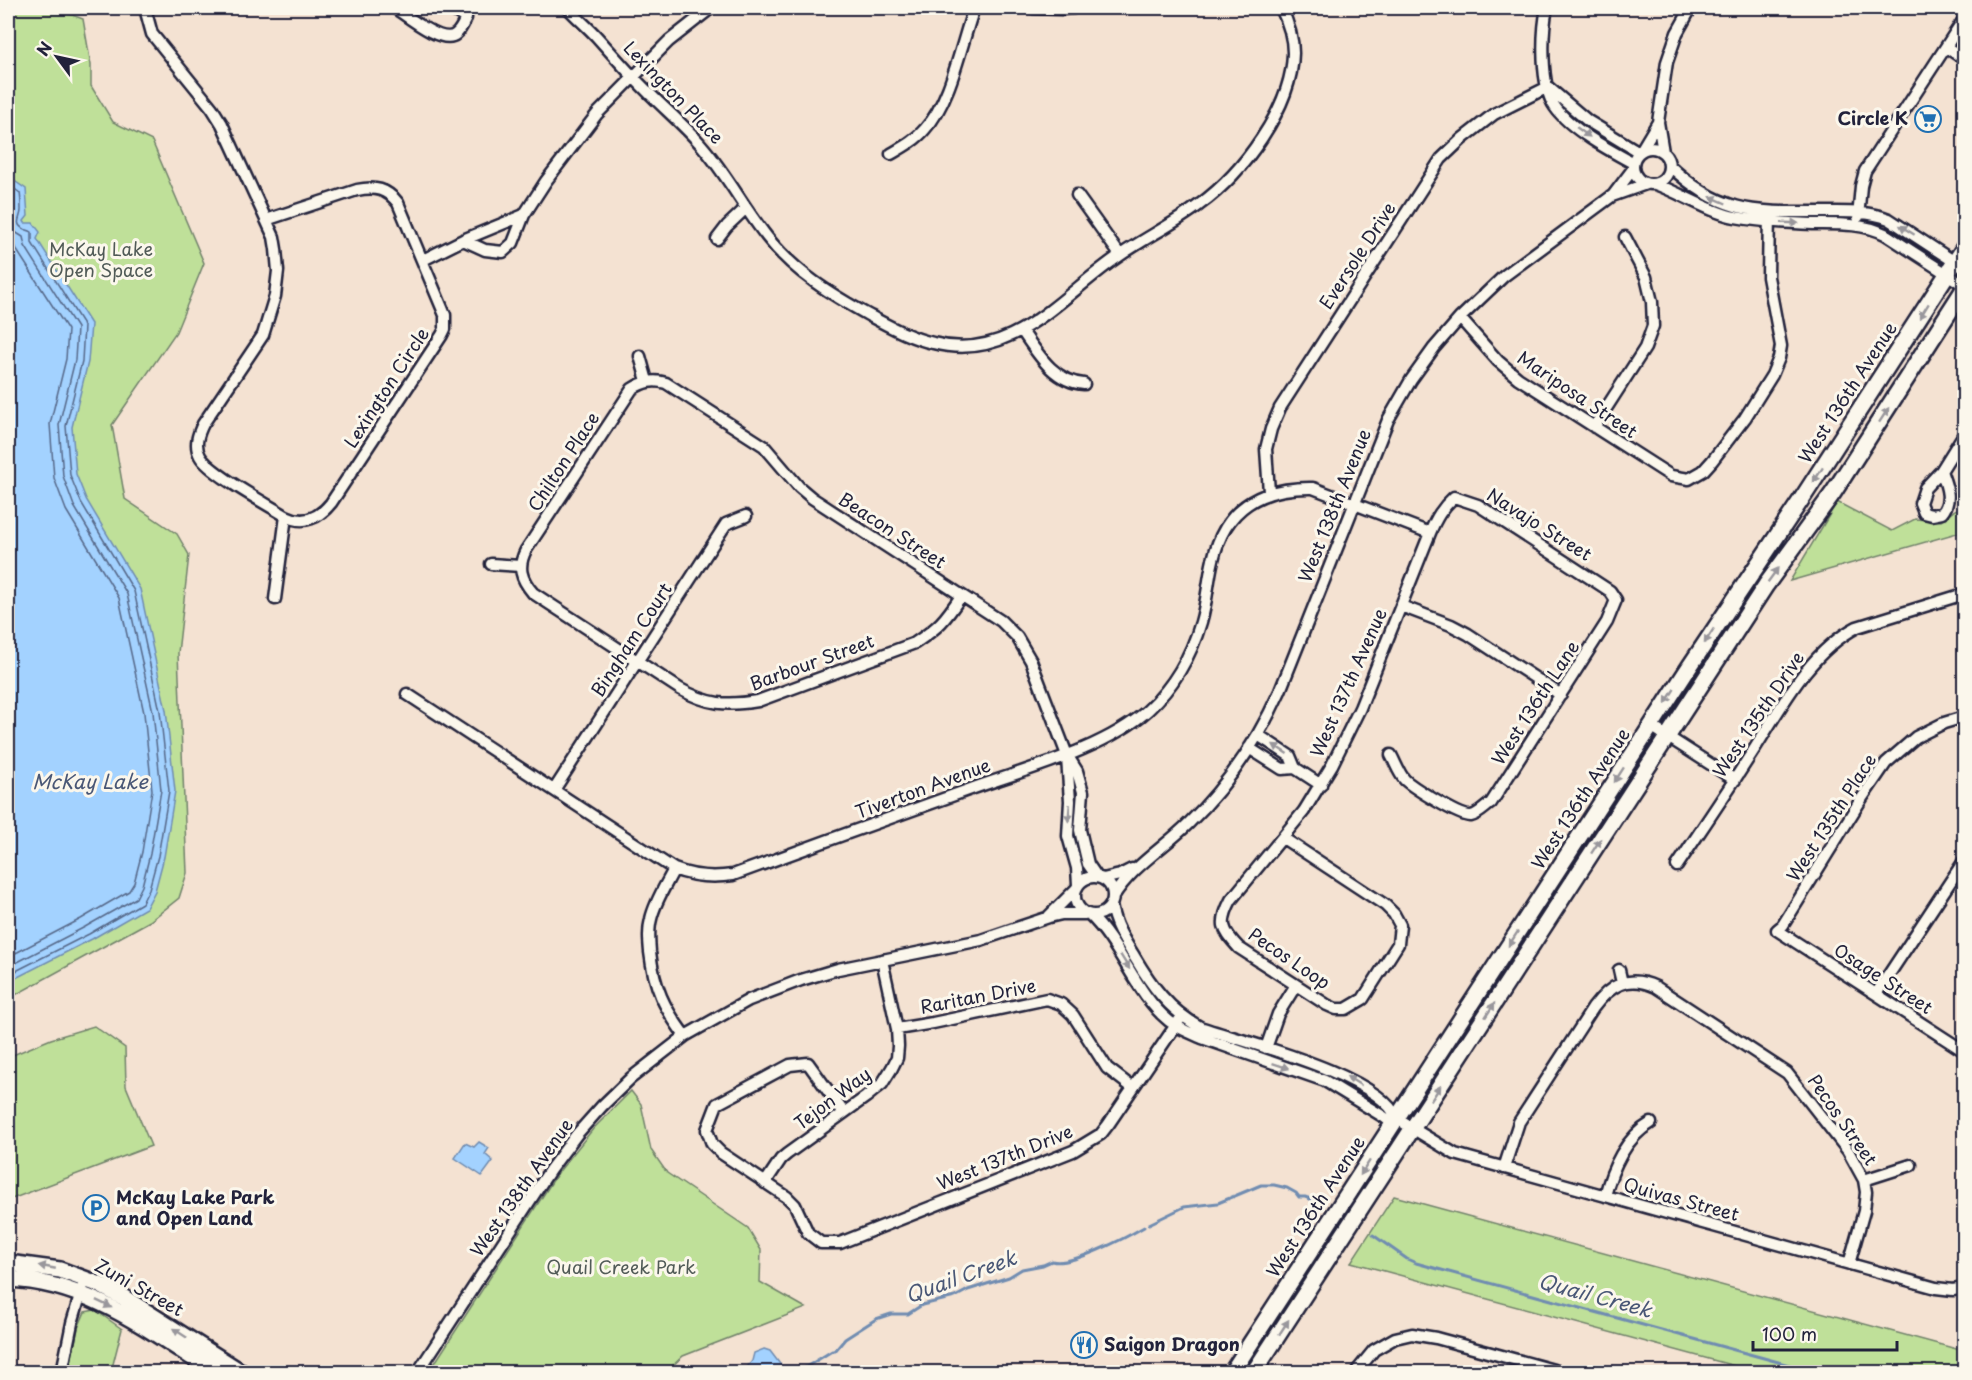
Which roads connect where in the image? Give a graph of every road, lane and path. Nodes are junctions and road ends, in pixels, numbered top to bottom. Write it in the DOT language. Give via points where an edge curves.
graph roads {
  1 [pos="395,8"];
  2 [pos="450,8"];
  3 [pos="472,8"];
  4 [pos="568,8"];
  5 [pos="711,8"];
  6 [pos="974,8"];
  7 [pos="1033,8"];
  8 [pos="1074,8"];
  9 [pos="1281,8"];
  10 [pos="1547,8"];
  11 [pos="1691,8"];
  12 [pos="146,12"];
  13 [pos="466,18"];
  14 [pos="1965,19"];
  15 [pos="1946,47"];
  16 [pos="1965,59"];
  17 [pos="633,78"];
  18 [pos="1548,87"];
  19 [pos="1658,122"];
  20 [pos="1640,152"];
  21 [pos="1663,152"];
  22 [pos="891,154"];
  23 [pos="1669,165"];
  24 [pos="1633,166"];
  25 [pos="1650,184"];
  26 [pos="1077,195"];
  27 [pos="1612,196"];
  28 [pos="747,208"];
  29 [pos="1859,212"];
  30 [pos="524,215"];
  31 [pos="1769,217"];
  32 [pos="266,220"];
  33 [pos="1858,225"];
  34 [pos="1625,237"];
  35 [pos="717,239"];
  36 [pos="463,240"];
  37 [pos="1965,248"];
  38 [pos="1120,255"];
  39 [pos="423,260"];
  40 [pos="1956,268"];
  41 [pos="1965,287"];
  42 [pos="1460,318"];
  43 [pos="1022,331"];
  44 [pos="640,356"];
  45 [pos="646,381"];
  46 [pos="1084,384"];
  47 [pos="1594,427"];
  48 [pos="1965,434"];
  49 [pos="1941,471"];
  50 [pos="1269,492"];
  51 [pos="1354,503"];
  52 [pos="286,516"];
  53 [pos="746,516"];
  54 [pos="1430,533"];
  55 [pos="491,564"];
  56 [pos="521,566"];
  57 [pos="1965,594"];
  58 [pos="961,596"];
  59 [pos="274,599"];
  60 [pos="1616,600"];
  61 [pos="1401,606"];
  62 [pos="639,661"];
  63 [pos="408,694"];
  64 [pos="1561,695"];
  65 [pos="1965,717"];
  66 [pos="1651,726"];
  67 [pos="1258,735"];
  68 [pos="1667,736"];
  69 [pos="1249,748"];
  70 [pos="1067,755"];
  71 [pos="1391,755"];
  72 [pos="1295,768"];
  73 [pos="1735,780"];
  74 [pos="1321,785"];
  75 [pos="554,790"];
  76 [pos="1283,838"];
  77 [pos="1965,861"];
  78 [pos="1677,866"];
  79 [pos="1138,867"];
  80 [pos="675,869"];
  81 [pos="1100,878"];
  82 [pos="1077,887"];
  83 [pos="1112,901"];
  84 [pos="1088,914"];
  85 [pos="1049,917"];
  86 [pos="1222,925"];
  87 [pos="1785,934"];
  88 [pos="882,960"];
  89 [pos="1619,970"];
  90 [pos="1622,983"];
  91 [pos="1296,985"];
  92 [pos="1876,994"];
  93 [pos="1179,1021"];
  94 [pos="897,1029"];
  95 [pos="685,1036"];
  96 [pos="1266,1048"];
  97 [pos="1965,1051"];
  98 [pos="1133,1088"];
  99 [pos="844,1113"];
  100 [pos="1397,1119"];
  101 [pos="1651,1122"];
  102 [pos="1413,1128"];
  103 [pos="1911,1165"];
  104 [pos="1504,1168"];
  105 [pos="1864,1180"];
  106 [pos="765,1183"];
  107 [pos="1605,1196"];
  108 [pos="8,1263"];
  109 [pos="1850,1264"];
  110 [pos="8,1278"];
  111 [pos="83,1286"];
  112 [pos="1965,1288"];
  113 [pos="62,1372"];
  114 [pos="215,1372"];
  115 [pos="241,1372"];
  116 [pos="418,1372"];
  117 [pos="1232,1372"];
  118 [pos="1254,1372"];
  119 [pos="1356,1372"];
  120 [pos="1562,1372"];
  1 -- 13 [label="street" via="447,38 456,34"];
  2 -- 13 [label="street"];
  3 -- 13 [label="street"];
  4 -- 17 [label="street, Lexington Place"];
  5 -- 17 [label="street" via="669,41"];
  6 -- 22 [label="street" via="941,107 925,130"];
  7 -- 8 [label="street"];
  9 -- 38 [label="street, Lexington Place" via="1293,45 1292,64 1266,131 1248,158 1213,194"];
  10 -- 18 [label="street" via="1543,56"];
  11 -- 19 [label="street" via="1667,62"];
  12 -- 32 [label="street" via="152,34 222,124"];
  14 -- 15 [label="street"];
  15 -- 16 [label="street"];
  15 -- 29 [label="street" via="1865,171"];
  17 -- 28 [label="street, Lexington Place" via="702,145"];
  17 -- 30 [label="street" via="597,114"];
  18 -- 20 [label="street" via="1587,121"];
  18 -- 24 [label="street, one-way" via="1556,108 1580,131"];
  18 -- 50 [label="street, Eversole Drive" via="1494,114 1441,159 1280,408 1266,449"];
  19 -- 20 [label="street"];
  19 -- 21 [label="street"];
  20 -- 21 [label="street" via="1654,148"];
  20 -- 24 [label="street"];
  21 -- 23 [label="street"];
  23 -- 25 [label="street" via="1664,179"];
  31 -- 23 [label="street, one-way" via="1711,198"];
  24 -- 25 [label="street" via="1638,178"];
  24 -- 27 [label="street, West 138th Avenue"];
  25 -- 27 [label="street, West 138th Avenue"];
  25 -- 31 [label="street" via="1733,217"];
  26 -- 38 [label="street"];
  27 -- 42 [label="street, West 138th Avenue" via="1504,276"];
  28 -- 35 [label="street"];
  28 -- 43 [label="street, Lexington Place" via="765,235 816,284 903,333 961,347 991,343"];
  29 -- 31 [label="street"];
  29 -- 33 [label="street"];
  40 -- 29 [label="street, one-way" via="1889,219"];
  30 -- 36 [label="street"];
  30 -- 36 [label="street" via="513,243 503,252 485,250"];
  31 -- 33 [label="street, one-way"];
  31 -- 47 [label="street, Mariposa Street" via="1768,277 1779,358 1772,375 1712,461 1689,479 1671,476"];
  32 -- 39 [label="street, Lexington Circle" via="357,190 385,190 398,203"];
  32 -- 52 [label="street" via="274,237 277,259 271,316 257,346 203,424 197,446 201,458 212,469"];
  33 -- 40 [label="street" via="1875,229"];
  34 -- 47 [label="street" via="1646,277 1653,326 1645,348"];
  36 -- 39 [label="street"];
  37 -- 40 [label="main road, West 136th Avenue"];
  38 -- 43 [label="street, Lexington Place"];
  39 -- 52 [label="street, Lexington Circle" via="445,315 442,335 326,509 309,520"];
  40 -- 41 [label="street"];
  40 -- 66 [label="main road, West 136th Avenue, one-way"];
  68 -- 41 [label="main road, one-way" via="1766,585 1833,494"];
  42 -- 47 [label="street, Mariposa Street" via="1518,378"];
  42 -- 51 [label="street, West 138th Avenue" via="1411,380 1388,420"];
  43 -- 46 [label="street" via="1060,377"];
  44 -- 45 [label="street"];
  45 -- 56 [label="street, Chilton Place" via="632,389 624,400 526,550"];
  45 -- 58 [label="street, Beacon Street" via="666,383 764,446 812,498"];
  48 -- 49 [label="street"];
  50 -- 51 [label="street, Tiverton Avenue" via="1313,488"];
  50 -- 70 [label="street, Tiverton Avenue" via="1241,509 1219,538 1201,623 1185,665 1164,695 1127,727"];
  51 -- 54 [label="street"];
  51 -- 67 [label="street, West 138th Avenue" via="1280,691"];
  52 -- 59 [label="street"];
  53 -- 62 [label="street, Bingham Court" via="726,524"];
  54 -- 60 [label="street, Navajo Street" via="1438,514 1454,497 1466,500 1601,584"];
  54 -- 61 [label="street, West 137th Avenue"];
  55 -- 56 [label="street"];
  56 -- 62 [label="street, Barbour Street" via="524,582 533,593"];
  57 -- 73 [label="street, West 135th Drive" via="1857,627 1832,643 1807,670"];
  58 -- 62 [label="street, Barbour Street" via="937,628 915,643 758,701 737,705 699,699"];
  58 -- 70 [label="street, Beacon Street" via="1001,621 1017,637"];
  60 -- 64 [label="street, West 136th Lane" via="1607,622"];
  61 -- 64 [label="street" via="1468,634"];
  61 -- 74 [label="street, West 137th Avenue" via="1360,708"];
  62 -- 75 [label="street, Bingham Court"];
  63 -- 75 [label="street, Tiverton Avenue"];
  64 -- 71 [label="street, West 136th Lane" via="1491,803 1473,816 1452,810 1403,778"];
  65 -- 87 [label="street, West 135th Place" via="1929,729 1886,763 1777,930"];
  66 -- 68 [label="street"];
  66 -- 100 [label="main road, West 136th Avenue, one-way"];
  67 -- 69 [label="street, West 138th Avenue"];
  72 -- 67 [label="street, one-way" via="1290,756"];
  68 -- 73 [label="street"];
  102 -- 68 [label="main road, one-way"];
  69 -- 72 [label="street" via="1282,769"];
  69 -- 79 [label="street, West 138th Avenue" via="1190,823"];
  70 -- 80 [label="street, Tiverton Avenue" via="733,875 698,876"];
  70 -- 81 [label="street, Beacon Street" via="1083,792 1080,830 1088,864"];
  70 -- 82 [label="street, Beacon Street, one-way" via="1068,836 1077,868"];
  72 -- 74 [label="street"];
  73 -- 78 [label="street, West 135th Drive"];
  74 -- 76 [label="street, West 137th Avenue"];
  75 -- 80 [label="street, Tiverton Avenue"];
  76 -- 86 [label="street, West 137th Avenue" via="1231,900"];
  76 -- 91 [label="street, Pecos Loop" via="1385,905 1400,925 1398,944 1363,999 1355,1005 1336,1008"];
  77 -- 92 [label="street"];
  79 -- 81 [label="street, West 138th Avenue"];
  79 -- 83 [label="street, West 138th Avenue"];
  80 -- 95 [label="street" via="651,919 649,938 660,998"];
  81 -- 82 [label="street" via="1087,879"];
  81 -- 83 [label="street" via="1110,886"];
  82 -- 84 [label="street" via="1077,906"];
  82 -- 85 [label="street, West 138th Avenue"];
  83 -- 84 [label="street" via="1102,914"];
  83 -- 93 [label="street, Quivas Street" via="1116,924 1148,980"];
  84 -- 85 [label="street, West 138th Avenue"];
  84 -- 93 [label="street, Quivas Street, one-way" via="1104,929 1160,1013"];
  85 -- 88 [label="street, West 138th Avenue" via="981,940"];
  86 -- 91 [label="street, Pecos Loop" via="1239,948"];
  87 -- 92 [label="street, Osage Street"];
  88 -- 94 [label="street, Tejon Way"];
  88 -- 95 [label="street, West 138th Avenue" via="837,969 778,988"];
  89 -- 90 [label="street"];
  90 -- 104 [label="street" via="1597,1001 1523,1115"];
  90 -- 105 [label="street, Pecos Street" via="1642,981 1656,987 1792,1078 1848,1151"];
  91 -- 96 [label="street" via="1278,1014"];
  92 -- 97 [label="street, Osage Street"];
  93 -- 96 [label="street, Quivas Street"];
  93 -- 98 [label="street, West 137th Drive"];
  93 -- 100 [label="street, Quivas Street, one-way" via="1203,1038 1324,1081 1384,1118"];
  94 -- 98 [label="street, Raritan Drive" via="1047,999 1061,1004 1073,1015 1107,1068"];
  94 -- 99 [label="street, Tejon Way" via="897,1058 888,1077"];
  95 -- 116 [label="street, West 138th Avenue" via="631,1078 577,1134"];
  100 -- 96 [label="street, Quivas Street, one-way" via="1390,1106 1348,1077"];
  98 -- 106 [label="street, West 137th Drive" via="1101,1134 1073,1151 840,1243 821,1243 808,1233 795,1204"];
  99 -- 106 [label="street, Tejon Way" via="781,1159"];
  99 -- 106 [label="street" via="808,1063 790,1065 717,1104 707,1130 712,1144"];
  100 -- 102 [label="street, Quivas Street"];
  100 -- 117 [label="main road, West 136th Avenue, one-way"];
  101 -- 107 [label="street" via="1635,1134 1614,1167"];
  102 -- 104 [label="street, Quivas Street" via="1455,1154"];
  118 -- 102 [label="main road, one-way"];
  103 -- 105 [label="street"];
  104 -- 107 [label="street, Quivas Street"];
  105 -- 109 [label="street, Pecos Street" via="1864,1211"];
  107 -- 109 [label="street, Quivas Street"];
  111 -- 108 [label="main road, Zuni Street, one-way" via="60,1270"];
  109 -- 112 [label="street, Quivas Street" via="1936,1288"];
  110 -- 111 [label="main road, Zuni Street"];
  111 -- 113 [label="street"];
  111 -- 114 [label="main road, Zuni Street, one-way"];
  115 -- 111 [label="main road, Zuni Street, one-way" via="123,1297"];
  119 -- 120 [label="street" via="1374,1350 1412,1334"];
}
